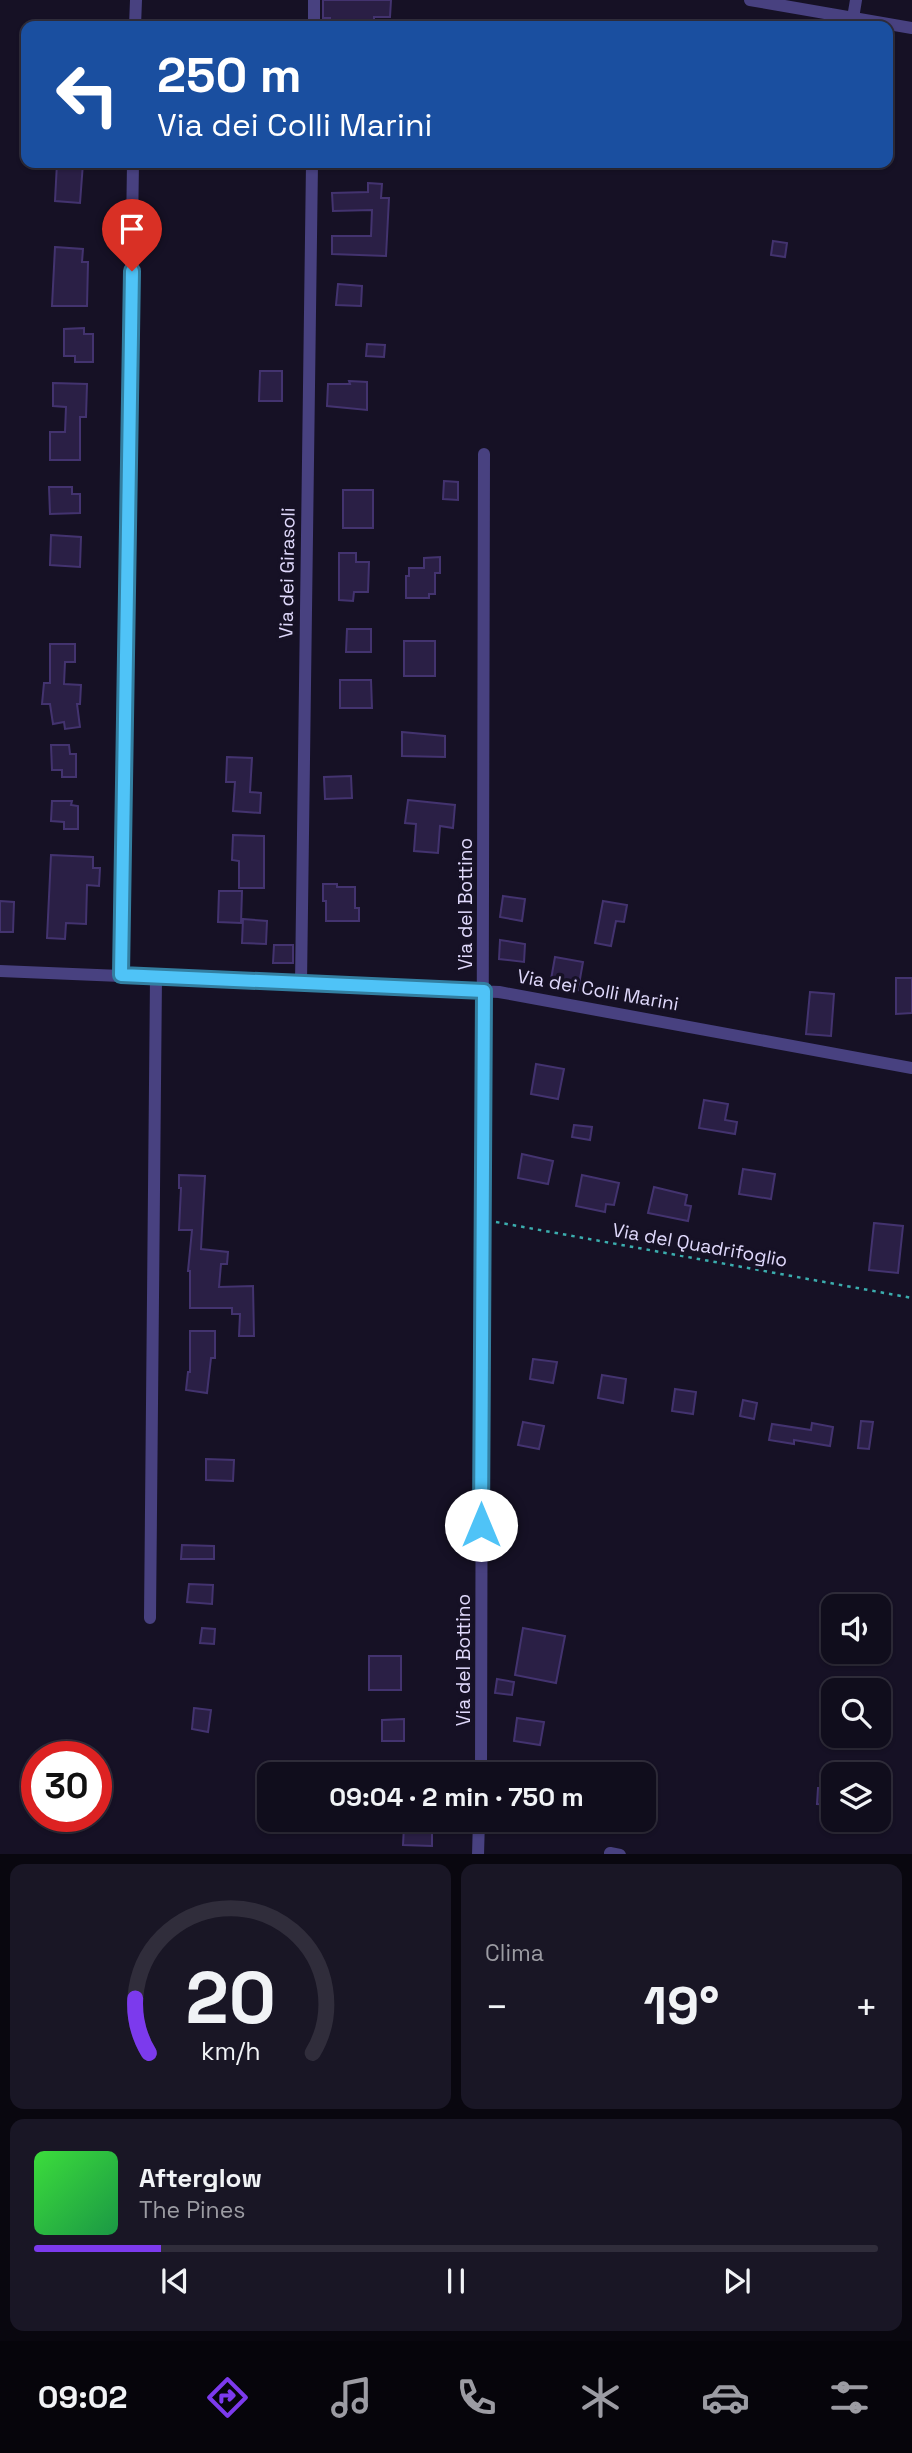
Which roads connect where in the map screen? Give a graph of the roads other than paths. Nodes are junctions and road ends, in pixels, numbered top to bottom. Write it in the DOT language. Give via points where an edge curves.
graph roads {
  1 [pos="136,0"];
  2 [pos="314,0"];
  3 [pos="750,0"];
  4 [pos="856,0"];
  5 [pos="853,18"];
  6 [pos="135,21"];
  7 [pos="314,21"];
  8 [pos="871,21"];
  9 [pos="893,25"];
  10 [pos="912,28"];
  11 [pos="133,168"];
  12 [pos="312,168"];
  13 [pos="484,454"];
  14 [pos="0,971"];
  15 [pos="121,975"];
  16 [pos="156,977"];
  17 [pos="301,983"];
  18 [pos="484,991"];
  19 [pos="912,1068"];
  20 [pos="150,1618"];
  21 [pos="481,1762"];
  22 [pos="479,1832"];
  23 [pos="478,1854"];
  1 -- 6 [label="street"];
  2 -- 7 [label="street"];
  3 -- 5 [label="street"];
  4 -- 5 [label="street"];
  5 -- 8 [label="street"];
  9 -- 10 [label="street"];
  11 -- 15 [label="street"];
  12 -- 17 [label="street, Via dei Girasoli"];
  13 -- 18 [label="street, Via del Bottino"];
  14 -- 15 [label="street, Via dei Colli Marini"];
  15 -- 16 [label="street, Via dei Colli Marini"];
  16 -- 17 [label="street, Via dei Colli Marini"];
  16 -- 20 [label="street"];
  17 -- 18 [label="street, Via dei Colli Marini"];
  18 -- 19 [label="street, Via dei Colli Marini"];
  18 -- 21 [label="street, Via del Bottino"];
  22 -- 23 [label="street"];
}
